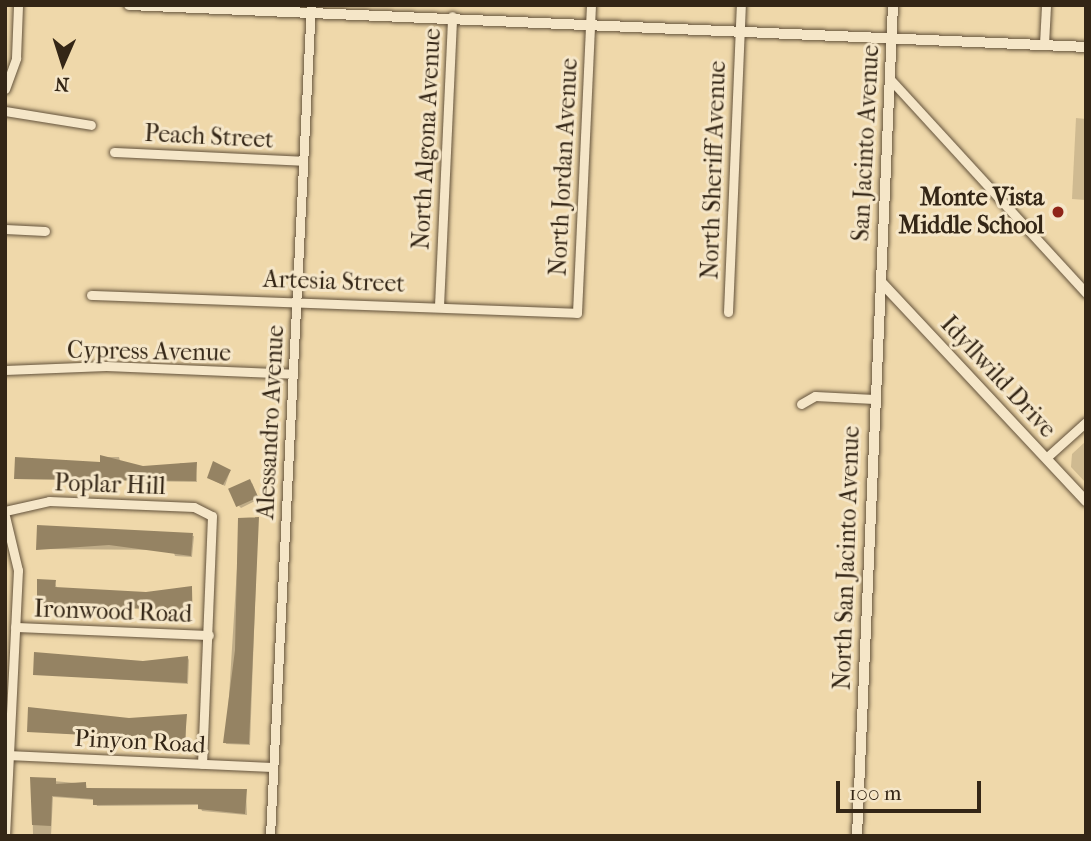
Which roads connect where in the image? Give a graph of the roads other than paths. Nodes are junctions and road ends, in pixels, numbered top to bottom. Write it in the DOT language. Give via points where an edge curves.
graph roads {
  1 [pos="19,5"];
  2 [pos="129,5"];
  3 [pos="591,5"];
  4 [pos="741,5"];
  5 [pos="893,5"];
  6 [pos="1046,5"];
  7 [pos="311,8"];
  8 [pos="452,16"];
  9 [pos="590,23"];
  10 [pos="740,29"];
  11 [pos="892,36"];
  12 [pos="1044,44"];
  13 [pos="1086,47"];
  14 [pos="890,79"];
  15 [pos="5,89"];
  16 [pos="5,111"];
  17 [pos="91,125"];
  18 [pos="114,152"];
  19 [pos="303,160"];
  20 [pos="5,229"];
  21 [pos="45,231"];
  22 [pos="881,282"];
  23 [pos="1086,293"];
  24 [pos="90,295"];
  25 [pos="296,298"];
  26 [pos="439,306"];
  27 [pos="728,312"];
  28 [pos="577,313"];
  29 [pos="5,370"];
  30 [pos="293,374"];
  31 [pos="874,400"];
  32 [pos="801,404"];
  33 [pos="1086,422"];
  34 [pos="1046,458"];
  35 [pos="1086,501"];
  36 [pos="5,514"];
  37 [pos="15,627"];
  38 [pos="209,635"];
  39 [pos="7,755"];
  40 [pos="202,764"];
  41 [pos="273,768"];
  42 [pos="5,836"];
  43 [pos="270,836"];
  44 [pos="857,836"];
  1 -- 15 [label="street" via="16,58"];
  2 -- 7 [label="street"];
  3 -- 9 [label="street, North Jordan Avenue"];
  4 -- 10 [label="street, North Sheriff Avenue"];
  5 -- 11 [label="street, San Jacinto Avenue"];
  6 -- 12 [label="street"];
  7 -- 8 [label="street"];
  7 -- 19 [label="street, Alessandro Avenue"];
  8 -- 9 [label="street"];
  8 -- 26 [label="street, North Algona Avenue"];
  9 -- 10 [label="street"];
  9 -- 28 [label="street, North Jordan Avenue"];
  10 -- 11 [label="street"];
  10 -- 27 [label="street, North Sheriff Avenue"];
  11 -- 12 [label="street"];
  11 -- 14 [label="street, San Jacinto Avenue"];
  12 -- 13 [label="street"];
  14 -- 22 [label="street, San Jacinto Avenue"];
  14 -- 23 [label="street"];
  16 -- 17 [label="street"];
  18 -- 19 [label="street, Peach Street"];
  19 -- 25 [label="street, Alessandro Avenue"];
  20 -- 21 [label="street"];
  22 -- 31 [label="street, North San Jacinto Avenue"];
  22 -- 34 [label="street, Idyllwild Drive"];
  24 -- 25 [label="street, Artesia Street"];
  25 -- 26 [label="street, Artesia Street"];
  25 -- 30 [label="street, Alessandro Avenue"];
  26 -- 28 [label="street, Artesia Street"];
  29 -- 30 [label="street, Cypress Avenue" via="106,366"];
  30 -- 41 [label="street, Alessandro Avenue"];
  31 -- 32 [label="street" via="814,396"];
  31 -- 44 [label="street, North San Jacinto Avenue"];
  33 -- 34 [label="street"];
  34 -- 35 [label="street, Idyllwild Drive"];
  36 -- 37 [label="street" via="18,570"];
  36 -- 38 [label="street, Poplar Hill" via="48,501 194,507 212,516"];
  37 -- 38 [label="street, Ironwood Road"];
  37 -- 39 [label="street"];
  38 -- 40 [label="street"];
  39 -- 40 [label="street, Pinyon Road"];
  39 -- 42 [label="street"];
  40 -- 41 [label="street, Pinyon Road"];
  41 -- 43 [label="street, Alessandro Avenue"];
}
